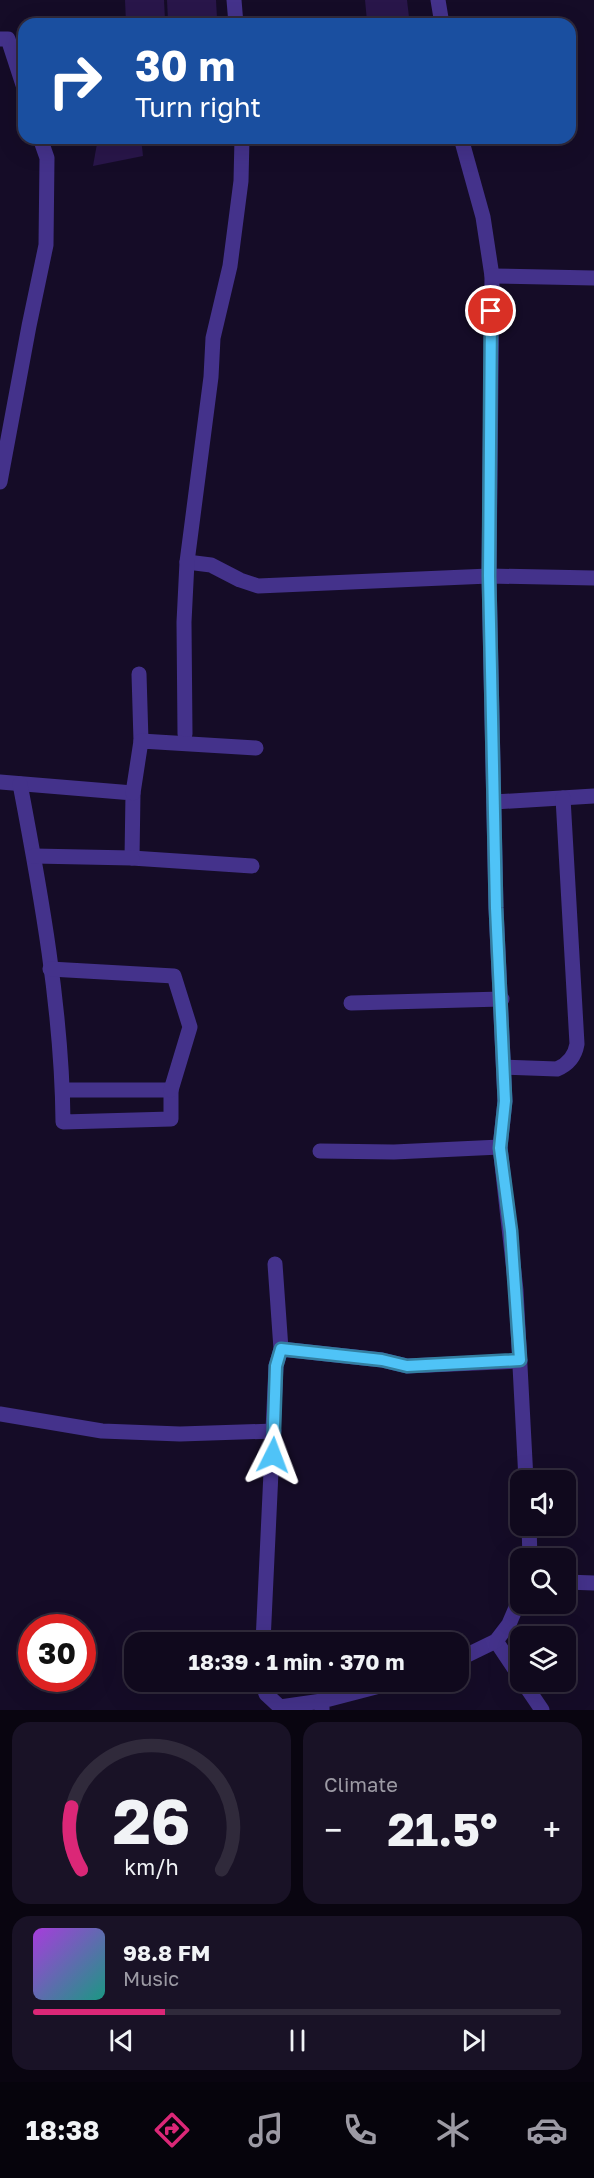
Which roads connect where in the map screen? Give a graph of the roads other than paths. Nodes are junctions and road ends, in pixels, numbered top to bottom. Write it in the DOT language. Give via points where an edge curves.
graph roads {
  1 [pos="234,0"];
  2 [pos="438,0"];
  3 [pos="236,18"];
  4 [pos="440,18"];
  5 [pos="0,39"];
  6 [pos="18,70"];
  7 [pos="42,144"];
  8 [pos="242,144"];
  9 [pos="463,144"];
  10 [pos="492,276"];
  11 [pos="594,278"];
  12 [pos="0,482"];
  13 [pos="187,562"];
  14 [pos="489,576"];
  15 [pos="594,578"];
  16 [pos="139,674"];
  17 [pos="185,734"];
  18 [pos="141,741"];
  19 [pos="256,748"];
  20 [pos="0,782"];
  21 [pos="20,783"];
  22 [pos="133,793"];
  23 [pos="594,796"];
  24 [pos="563,798"];
  25 [pos="494,802"];
  26 [pos="34,856"];
  27 [pos="132,858"];
  28 [pos="252,866"];
  29 [pos="50,969"];
  30 [pos="502,999"];
  31 [pos="351,1003"];
  32 [pos="504,1067"];
  33 [pos="63,1090"];
  34 [pos="171,1090"];
  35 [pos="500,1148"];
  36 [pos="320,1151"];
  37 [pos="275,1264"];
  38 [pos="281,1349"];
  39 [pos="520,1360"];
  40 [pos="0,1414"];
  41 [pos="274,1431"];
  42 [pos="526,1470"];
  43 [pos="576,1582"];
  44 [pos="594,1583"];
  45 [pos="513,1614"];
  46 [pos="264,1632"];
  47 [pos="496,1641"];
  48 [pos="469,1654"];
  49 [pos="510,1662"];
  50 [pos="265,1692"];
  51 [pos="365,1692"];
  52 [pos="530,1692"];
  53 [pos="322,1706"];
  54 [pos="542,1710"];
  1 -- 3 [label="street"];
  2 -- 4 [label="street"];
  5 -- 6 [label="street" via="8,39"];
  7 -- 12 [label="street" via="47,158 46,245"];
  8 -- 13 [label="street" via="230,266 213,338"];
  9 -- 10 [label="street" via="483,217"];
  10 -- 11 [label="street"];
  10 -- 14 [label="street"];
  13 -- 14 [label="street" via="211,565 258,586"];
  13 -- 17 [label="street"];
  14 -- 15 [label="street"];
  14 -- 25 [label="street"];
  16 -- 18 [label="street"];
  18 -- 19 [label="street"];
  18 -- 22 [label="street"];
  20 -- 21 [label="street"];
  21 -- 22 [label="street"];
  21 -- 26 [label="street"];
  22 -- 27 [label="street"];
  23 -- 24 [label="street"];
  24 -- 25 [label="street"];
  24 -- 32 [label="street" via="577,1044 575,1053 557,1069"];
  25 -- 30 [label="street"];
  26 -- 27 [label="street"];
  26 -- 29 [label="street"];
  27 -- 28 [label="street"];
  29 -- 33 [label="street"];
  29 -- 34 [label="street" via="174,976 190,1027"];
  30 -- 31 [label="street"];
  30 -- 32 [label="street"];
  32 -- 35 [label="street"];
  33 -- 34 [label="street"];
  33 -- 34 [label="street" via="63,1122 171,1119"];
  35 -- 36 [label="street"];
  35 -- 39 [label="street" via="511,1231"];
  37 -- 38 [label="street"];
  38 -- 39 [label="street" via="407,1366"];
  38 -- 41 [label="street" via="276,1366"];
  39 -- 42 [label="street"];
  40 -- 41 [label="street" via="102,1431"];
  41 -- 46 [label="street"];
  43 -- 44 [label="street"];
  45 -- 47 [label="street"];
  47 -- 48 [label="street"];
  47 -- 49 [label="street"];
  50 -- 53 [label="street" via="280,1707"];
  51 -- 53 [label="street"];
  52 -- 54 [label="street"];
}
